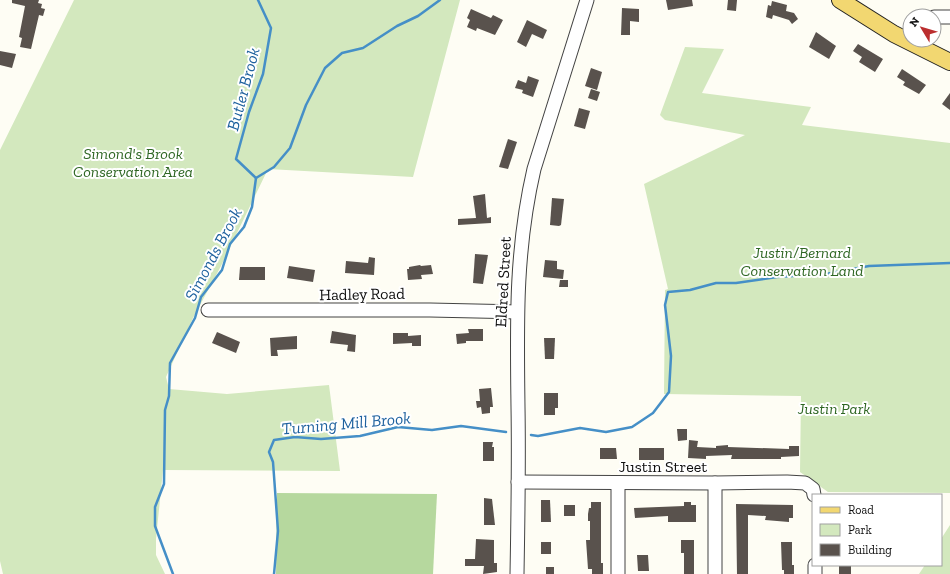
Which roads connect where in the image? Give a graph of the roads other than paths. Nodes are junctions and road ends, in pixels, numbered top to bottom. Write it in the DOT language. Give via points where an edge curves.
graph roads {
  1 [pos="587,0"];
  2 [pos="840,0"];
  3 [pos="902,36"];
  4 [pos="924,48"];
  5 [pos="950,62"];
  6 [pos="208,310"];
  7 [pos="517,312"];
  8 [pos="518,482"];
  9 [pos="618,483"];
  10 [pos="715,483"];
  11 [pos="811,490"];
  12 [pos="517,574"];
  13 [pos="618,574"];
  14 [pos="715,574"];
  1 -- 7 [label="street, Eldred Street" via="546,128 528,196 520,249"];
  2 -- 3 [label="main road"];
  4 -- 5 [label="main road"];
  6 -- 7 [label="street, Hadley Road"];
  7 -- 8 [label="street, Eldred Street"];
  8 -- 9 [label="street, Justin Street"];
  8 -- 12 [label="street, Eldred Street"];
  9 -- 10 [label="street, Justin Street"];
  9 -- 13 [label="street"];
  10 -- 11 [label="street, Justin Street" via="805,483"];
  10 -- 14 [label="street"];
}
